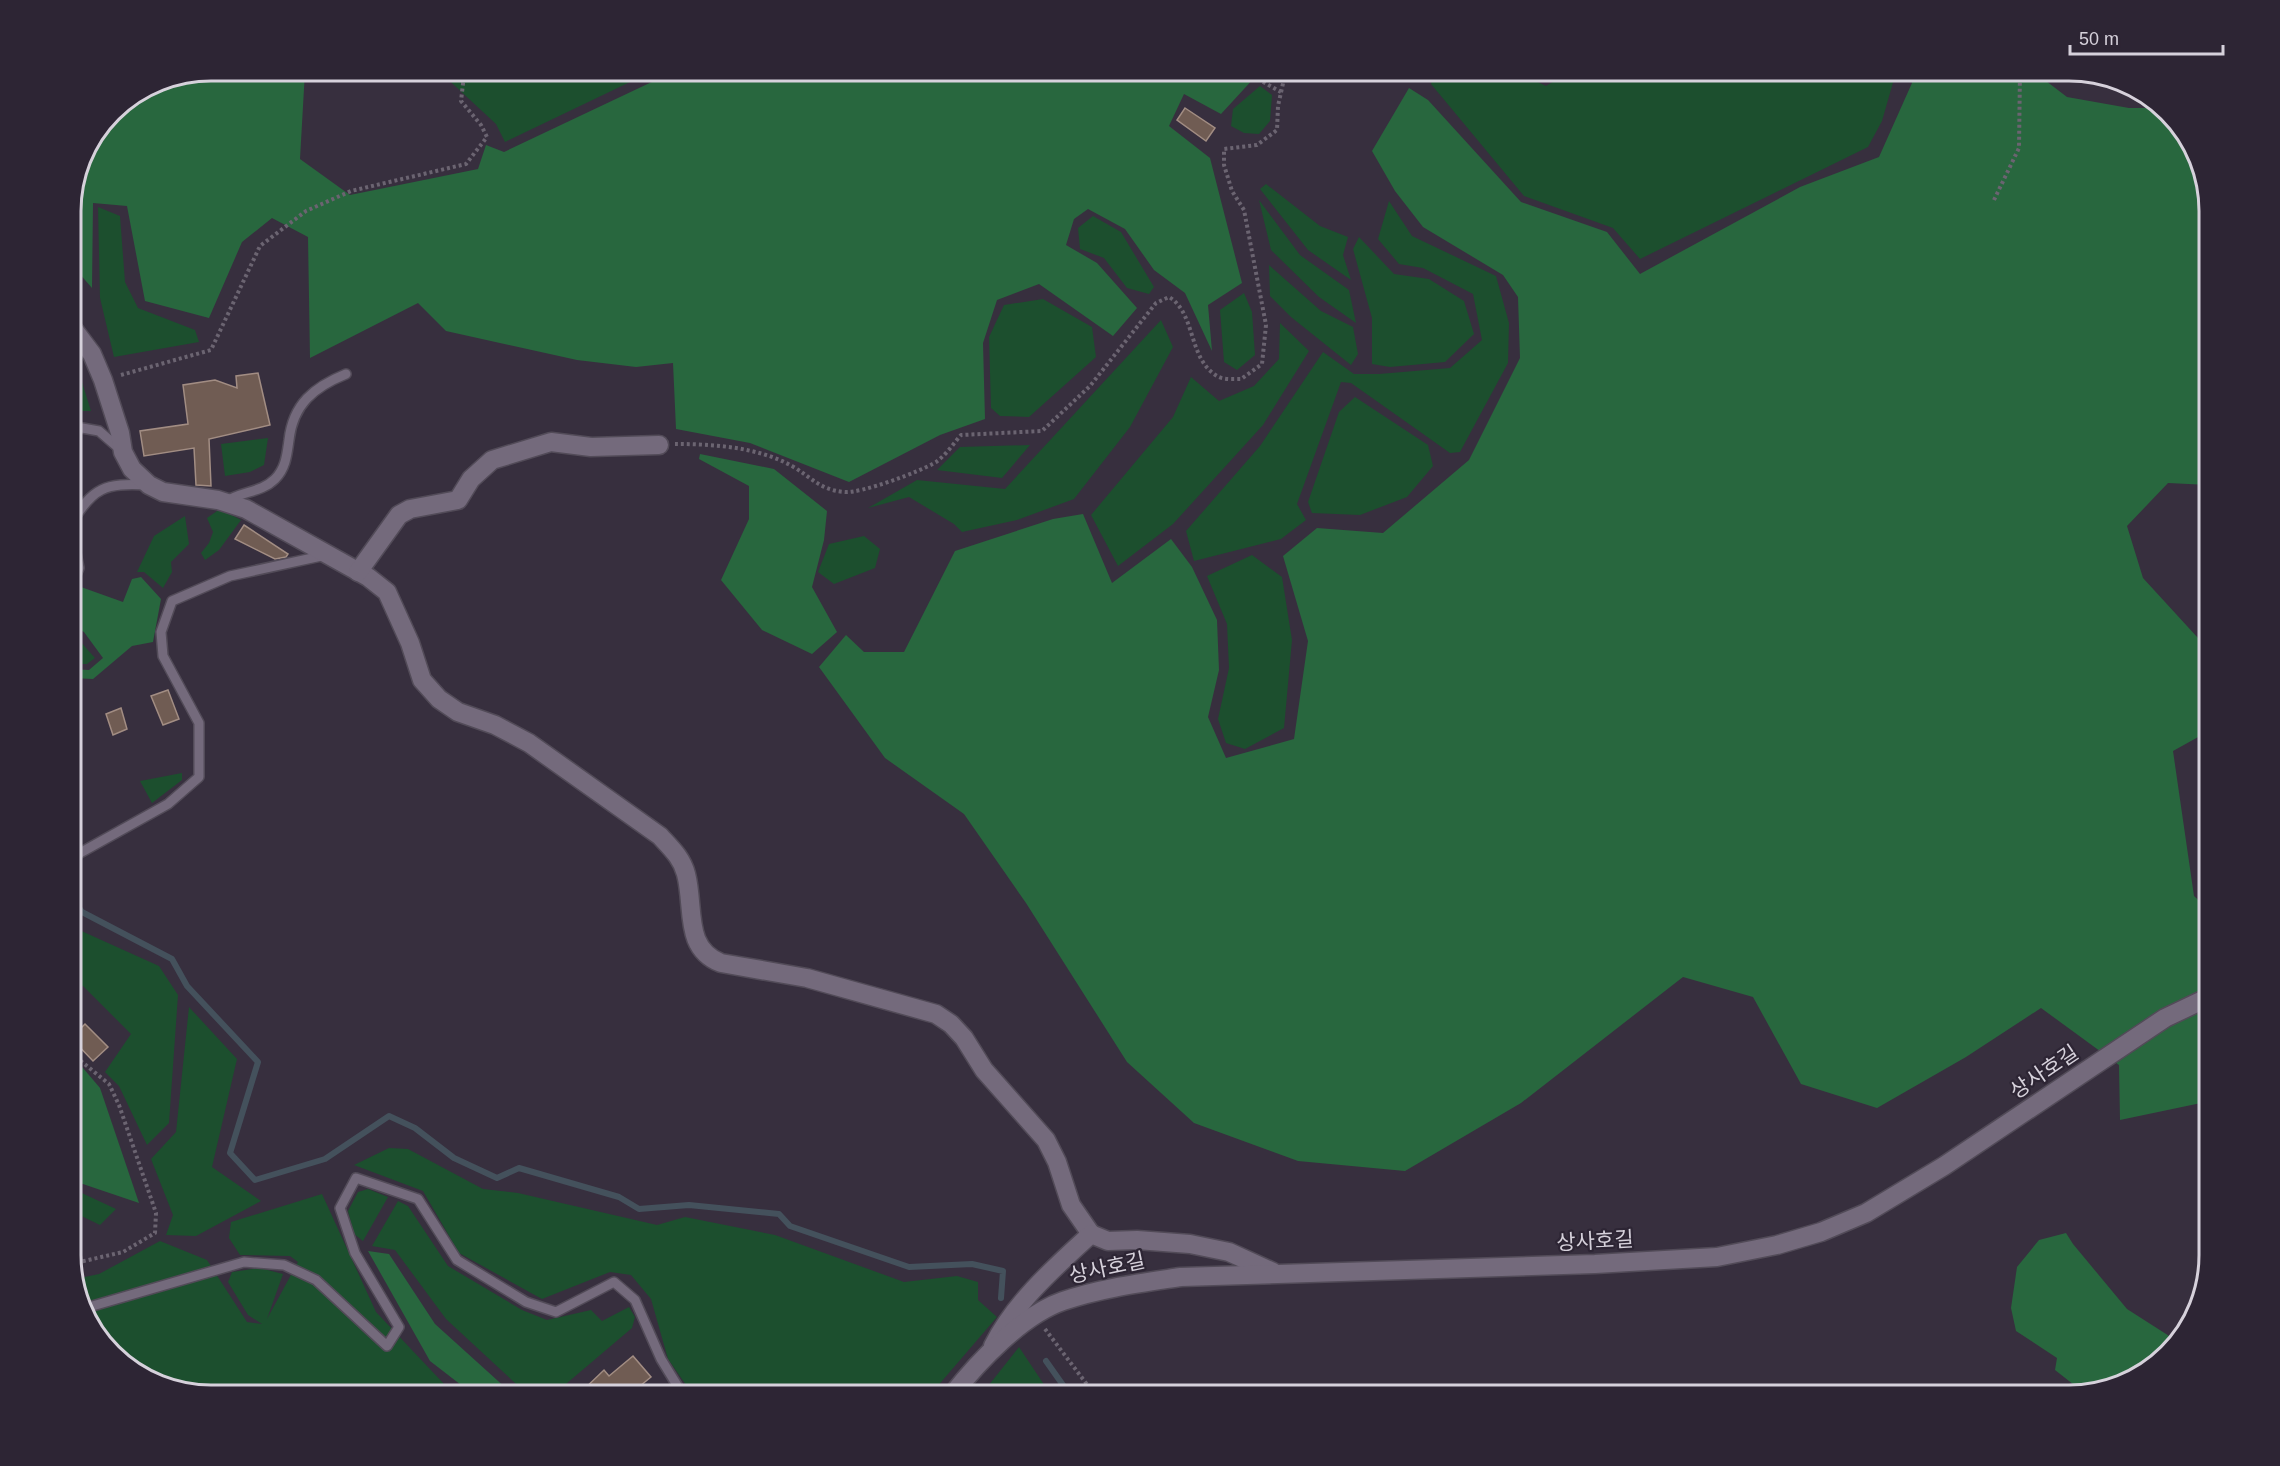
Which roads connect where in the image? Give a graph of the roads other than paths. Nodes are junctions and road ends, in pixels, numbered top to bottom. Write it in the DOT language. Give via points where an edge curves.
graph roads {
  1 [pos="81,339"];
  2 [pos="346,374"];
  3 [pos="81,427"];
  4 [pos="659,445"];
  5 [pos="123,452"];
  6 [pos="149,485"];
  7 [pos="225,502"];
  8 [pos="81,507"];
  9 [pos="328,555"];
  10 [pos="358,572"];
  11 [pos="81,852"];
  12 [pos="2199,1002"];
  13 [pos="1091,1234"];
  14 [pos="1277,1274"];
  15 [pos="92,1306"];
  16 [pos="989,1352"];
  17 [pos="677,1385"];
  18 [pos="961,1385"];
  1 -- 5 [label="street" via="103,380"];
  2 -- 7 [label="lane" via="326,382 298,407 284,467 275,480"];
  3 -- 5 [label="lane" via="99,430"];
  4 -- 10 [label="street" via="591,447 551,442 492,460 471,479 458,500 410,509 399,515"];
  5 -- 6 [label="street" via="132,469"];
  6 -- 7 [label="street" via="163,492"];
  6 -- 8 [label="lane" via="114,483"];
  7 -- 9 [label="street"];
  9 -- 10 [label="street"];
  9 -- 11 [label="lane" via="230,576 172,601 161,632 163,656 200,723 199,777 168,804"];
  10 -- 13 [label="street" via="387,592 422,680 439,699 458,712 529,742 660,836 678,855 686,874 693,936 711,959 807,978 936,1014 951,1024 1006,1097 1046,1140 1058,1162 1071,1205"];
  12 -- 14 [label="street, 상사호길" via="2165,1018 1944,1166 1866,1213 1777,1245 1717,1257"];
  13 -- 14 [label="street" via="1108,1241 1137,1239 1229,1252"];
  13 -- 16 [label="street" via="1056,1266 1004,1325"];
  14 -- 16 [label="street, 상사호길" via="1181,1277 1115,1287 1061,1301"];
  15 -- 17 [label="lane" via="244,1262 284,1265 316,1280 387,1346 399,1327 355,1253 340,1208 356,1178 418,1199 457,1260 526,1302 556,1312 614,1282 635,1300"];
  16 -- 18 [label="street, 상사호길"];
}
